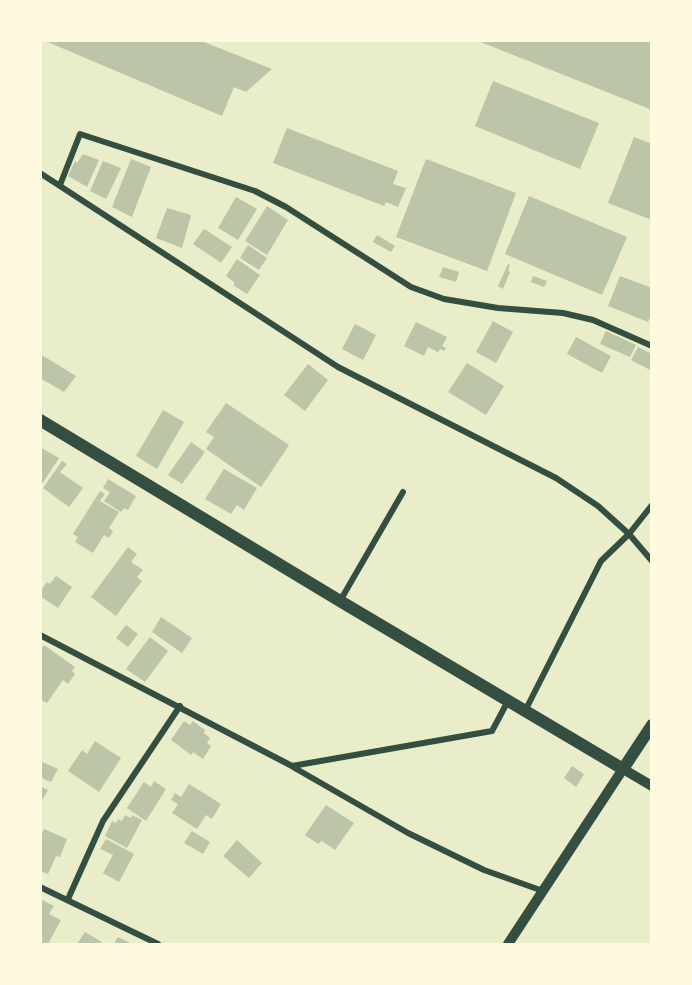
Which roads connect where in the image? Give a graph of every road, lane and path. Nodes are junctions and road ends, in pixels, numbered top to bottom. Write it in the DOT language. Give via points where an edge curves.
graph roads {
  1 [pos="40,173"];
  2 [pos="60,185"];
  3 [pos="651,346"];
  4 [pos="40,420"];
  5 [pos="403,492"];
  6 [pos="651,505"];
  7 [pos="629,534"];
  8 [pos="651,561"];
  9 [pos="340,602"];
  10 [pos="40,634"];
  11 [pos="508,702"];
  12 [pos="180,706"];
  13 [pos="525,711"];
  14 [pos="651,724"];
  15 [pos="292,766"];
  16 [pos="623,769"];
  17 [pos="651,786"];
  18 [pos="40,887"];
  19 [pos="543,891"];
  20 [pos="68,899"];
  21 [pos="158,945"];
  22 [pos="508,945"];
  1 -- 2 [label="street"];
  2 -- 3 [label="street" via="80,134 255,191 411,287 455,301 593,320"];
  2 -- 7 [label="street" via="338,367 556,478 598,506"];
  4 -- 9 [label="main road"];
  5 -- 9 [label="street"];
  6 -- 7 [label="street"];
  7 -- 8 [label="street"];
  7 -- 13 [label="street" via="601,561"];
  9 -- 11 [label="main road"];
  10 -- 12 [label="street"];
  11 -- 13 [label="main road"];
  11 -- 15 [label="street" via="492,731"];
  12 -- 15 [label="street"];
  12 -- 20 [label="street" via="103,821"];
  13 -- 16 [label="main road"];
  14 -- 16 [label="main road"];
  15 -- 19 [label="street" via="408,833 484,870"];
  16 -- 17 [label="street"];
  16 -- 19 [label="street"];
  18 -- 20 [label="street"];
  19 -- 22 [label="street"];
  20 -- 21 [label="street"];
}
